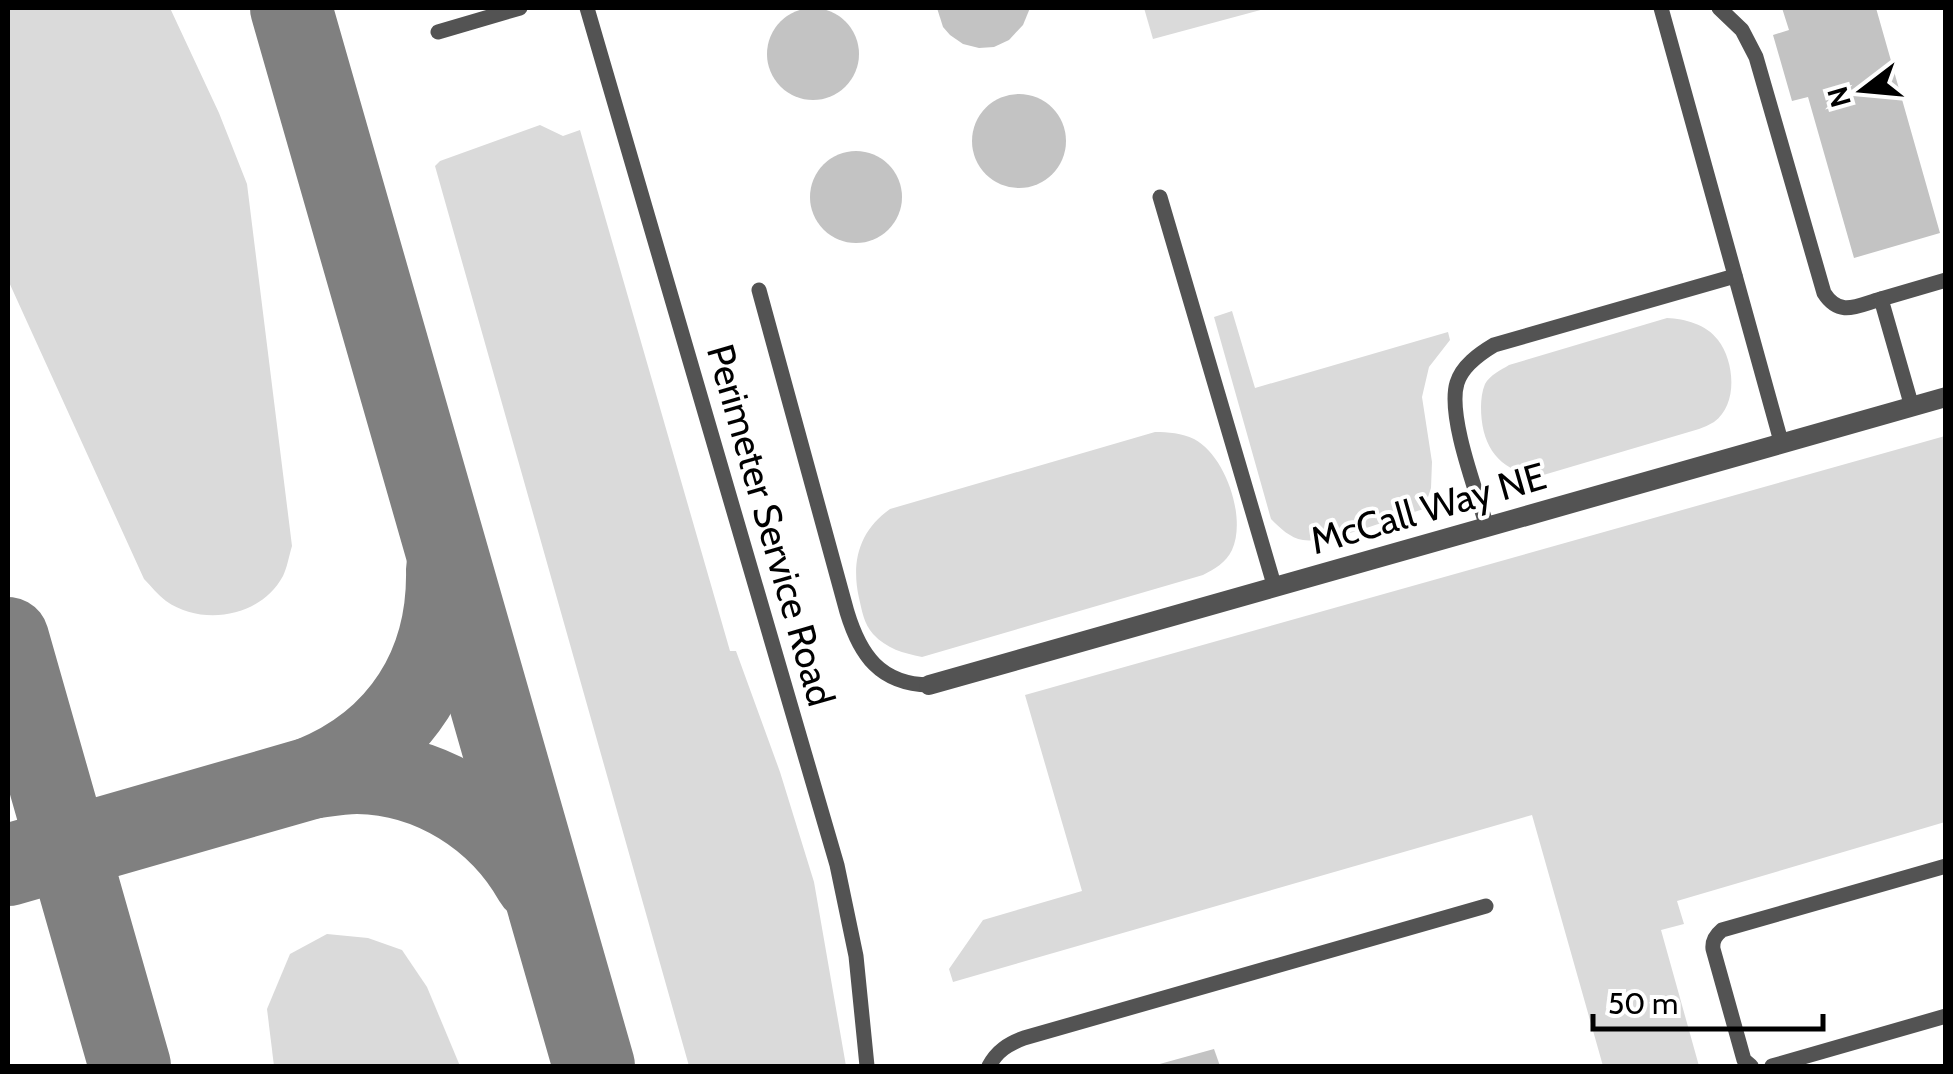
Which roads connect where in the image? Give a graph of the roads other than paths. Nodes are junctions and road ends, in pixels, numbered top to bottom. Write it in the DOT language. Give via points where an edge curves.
graph roads {
  1 [pos="520,8"];
  2 [pos="587,8"];
  3 [pos="1661,8"];
  4 [pos="1719,8"];
  5 [pos="438,32"];
  6 [pos="1160,197"];
  7 [pos="1735,276"];
  8 [pos="1946,280"];
  9 [pos="760,290"];
  10 [pos="1881,299"];
  11 [pos="1946,397"];
  12 [pos="1912,407"];
  13 [pos="1782,444"];
  14 [pos="1487,528"];
  15 [pos="1275,588"];
  16 [pos="929,685"];
  17 [pos="1946,866"];
  18 [pos="1486,906"];
  19 [pos="1946,1016"];
  20 [pos="867,1066"];
  21 [pos="989,1066"];
  22 [pos="1751,1066"];
  23 [pos="1772,1066"];
  1 -- 5 [label="lane"];
  2 -- 20 [label="lane, Perimeter Service Road" via="837,865 856,956"];
  3 -- 7 [label="lane"];
  4 -- 10 [label="lane" via="1756,56 1824,294 1843,308"];
  6 -- 15 [label="lane"];
  7 -- 13 [label="lane"];
  7 -- 14 [label="lane" via="1480,353 1458,380 1454,400"];
  8 -- 10 [label="lane"];
  9 -- 16 [label="lane" via="859,644 884,674"];
  10 -- 12 [label="lane"];
  11 -- 12 [label="street, McCall Way NE"];
  12 -- 13 [label="street, McCall Way NE"];
  13 -- 14 [label="street, McCall Way NE"];
  14 -- 15 [label="street, McCall Way NE"];
  15 -- 16 [label="street, McCall Way NE"];
  17 -- 22 [label="lane" via="1718,934 1713,949"];
  18 -- 21 [label="lane" via="1024,1038 1006,1045"];
  19 -- 23 [label="lane"];
}
